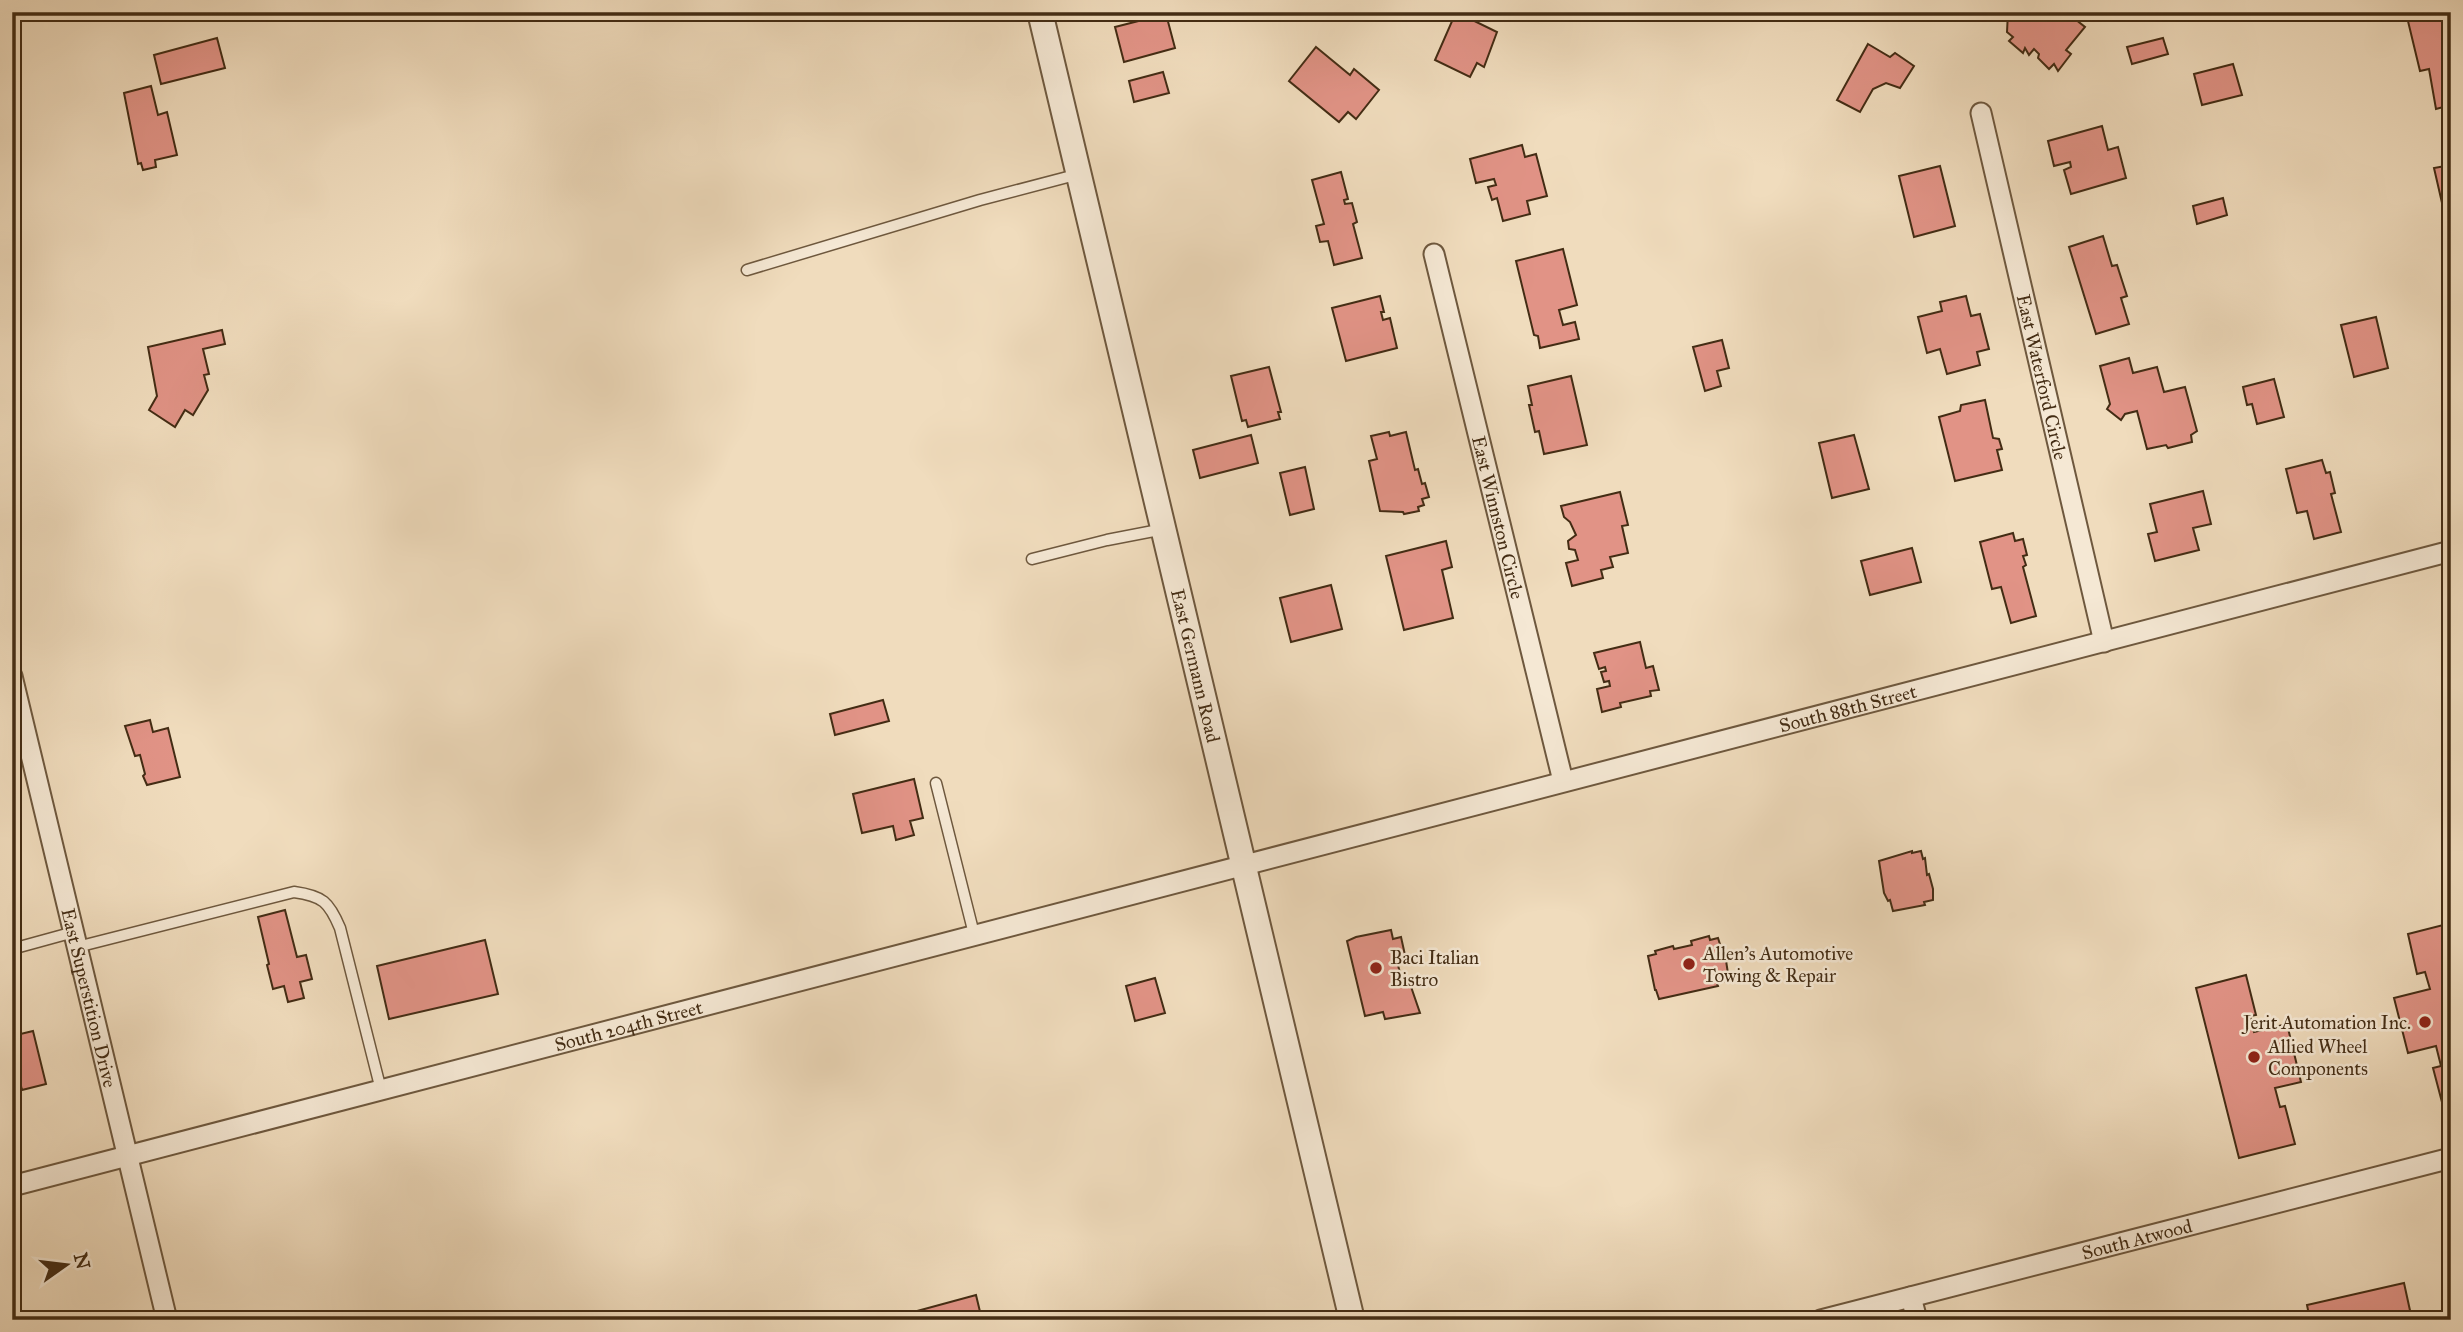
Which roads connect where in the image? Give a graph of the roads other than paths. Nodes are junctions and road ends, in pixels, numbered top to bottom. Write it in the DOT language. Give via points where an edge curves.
graph roads {
  1 [pos="1040,12"];
  2 [pos="1981,113"];
  3 [pos="1079,174"];
  4 [pos="1434,254"];
  5 [pos="747,270"];
  6 [pos="1164,529"];
  7 [pos="2451,551"];
  8 [pos="1032,559"];
  9 [pos="2104,642"];
  10 [pos="12,676"];
  11 [pos="1563,781"];
  12 [pos="936,783"];
  13 [pos="1245,864"];
  14 [pos="974,934"];
  15 [pos="75,940"];
  16 [pos="12,949"];
  17 [pos="381,1090"];
  18 [pos="127,1156"];
  19 [pos="2451,1158"];
  20 [pos="12,1186"];
  21 [pos="1912,1297"];
  22 [pos="167,1320"];
  23 [pos="1352,1320"];
  24 [pos="1821,1320"];
  25 [pos="1917,1320"];
  1 -- 3 [label="street, East Germann Road"];
  2 -- 9 [label="street, East Waterford Circle"];
  3 -- 5 [label="lane"];
  3 -- 6 [label="street, East Germann Road"];
  4 -- 11 [label="street, East Winnston Circle"];
  6 -- 8 [label="lane"];
  6 -- 13 [label="street, East Germann Road"];
  7 -- 9 [label="street, South 88th Street"];
  9 -- 11 [label="street, South 88th Street"];
  10 -- 15 [label="street, East Superstition Drive"];
  11 -- 13 [label="street, South 88th Street"];
  12 -- 14 [label="lane"];
  13 -- 14 [label="street, South 204th Street"];
  13 -- 23 [label="street, East Germann Road"];
  14 -- 17 [label="street, South 204th Street"];
  15 -- 16 [label="lane"];
  15 -- 17 [label="lane" via="294,892 315,895 331,907 340,928"];
  15 -- 18 [label="street, East Superstition Drive"];
  17 -- 18 [label="street, South 204th Street"];
  18 -- 20 [label="street, South 204th Street"];
  18 -- 22 [label="street, East Superstition Drive"];
  19 -- 21 [label="street, South Atwood"];
  21 -- 24 [label="street, South Atwood"];
  21 -- 25 [label="street"];
}
